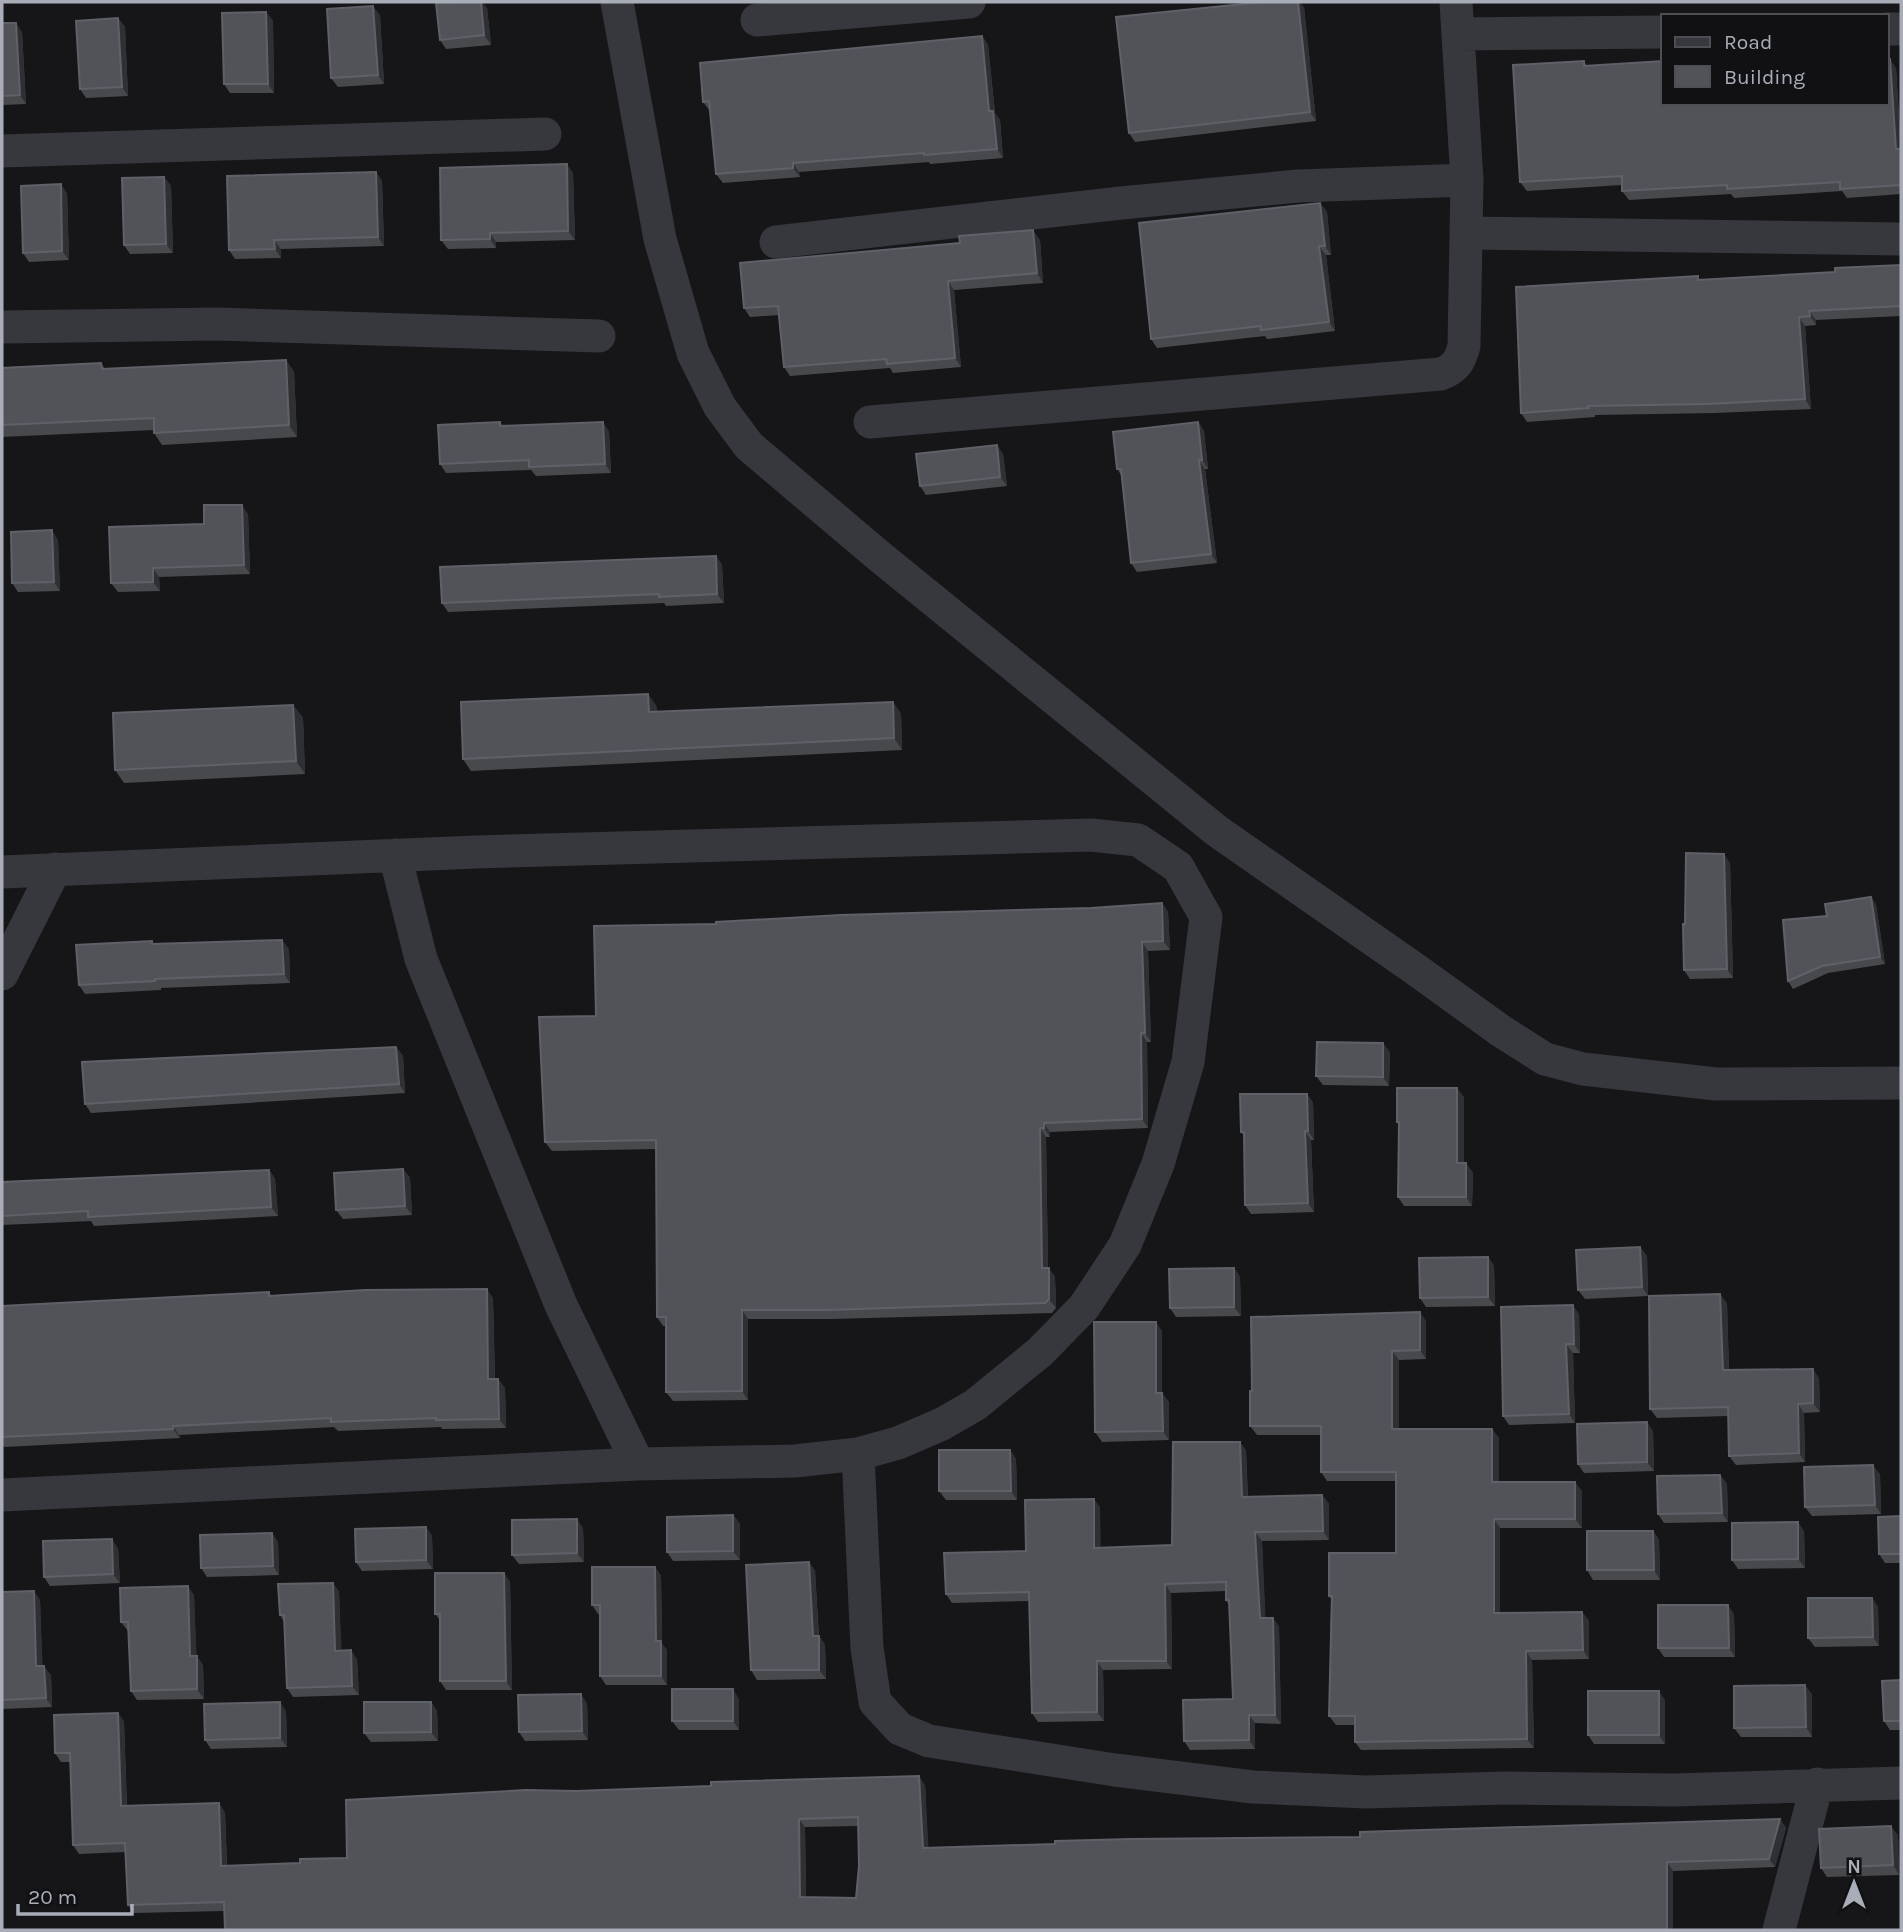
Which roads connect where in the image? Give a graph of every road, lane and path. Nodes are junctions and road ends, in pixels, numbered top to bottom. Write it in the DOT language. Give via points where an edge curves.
graph roads {
  1 [pos="617,2"];
  2 [pos="969,2"];
  3 [pos="1457,18"];
  4 [pos="757,20"];
  5 [pos="1661,32"];
  6 [pos="545,134"];
  7 [pos="2,151"];
  8 [pos="1467,180"];
  9 [pos="1466,233"];
  10 [pos="1901,239"];
  11 [pos="776,242"];
  12 [pos="2,327"];
  13 [pos="599,336"];
  14 [pos="870,422"];
  15 [pos="395,855"];
  16 [pos="55,869"];
  17 [pos="2,872"];
  18 [pos="2,974"];
  19 [pos="1901,1083"];
  20 [pos="858,1454"];
  21 [pos="638,1464"];
  22 [pos="2,1495"];
  23 [pos="1901,1783"];
  24 [pos="1817,1784"];
  25 [pos="1779,1930"];
  1 -- 19 [label="street" via="660,239 693,353 720,407 749,446 870,548 1217,831 1545,1059 1583,1069 1716,1084"];
  2 -- 4 [label="street"];
  3 -- 5 [label="street"];
  3 -- 8 [label="street"];
  6 -- 7 [label="street"];
  8 -- 9 [label="street"];
  8 -- 11 [label="street" via="1298,186"];
  9 -- 10 [label="street"];
  9 -- 14 [label="street" via="1464,346 1454,369 1441,374"];
  12 -- 13 [label="street" via="218,324"];
  15 -- 16 [label="street"];
  15 -- 20 [label="street" via="1091,835 1138,840 1178,867 1206,918 1188,1062 1158,1164 1125,1245 1084,1307 1040,1352 975,1405 919,1435"];
  15 -- 21 [label="street" via="421,959 561,1305"];
  16 -- 17 [label="street"];
  16 -- 18 [label="street"];
  20 -- 21 [label="street" via="795,1461"];
  20 -- 24 [label="street" via="867,1648 876,1702 900,1729 929,1741 1266,1788 1366,1792 1674,1790"];
  21 -- 22 [label="street"];
  23 -- 24 [label="street"];
  24 -- 25 [label="street"];
}
